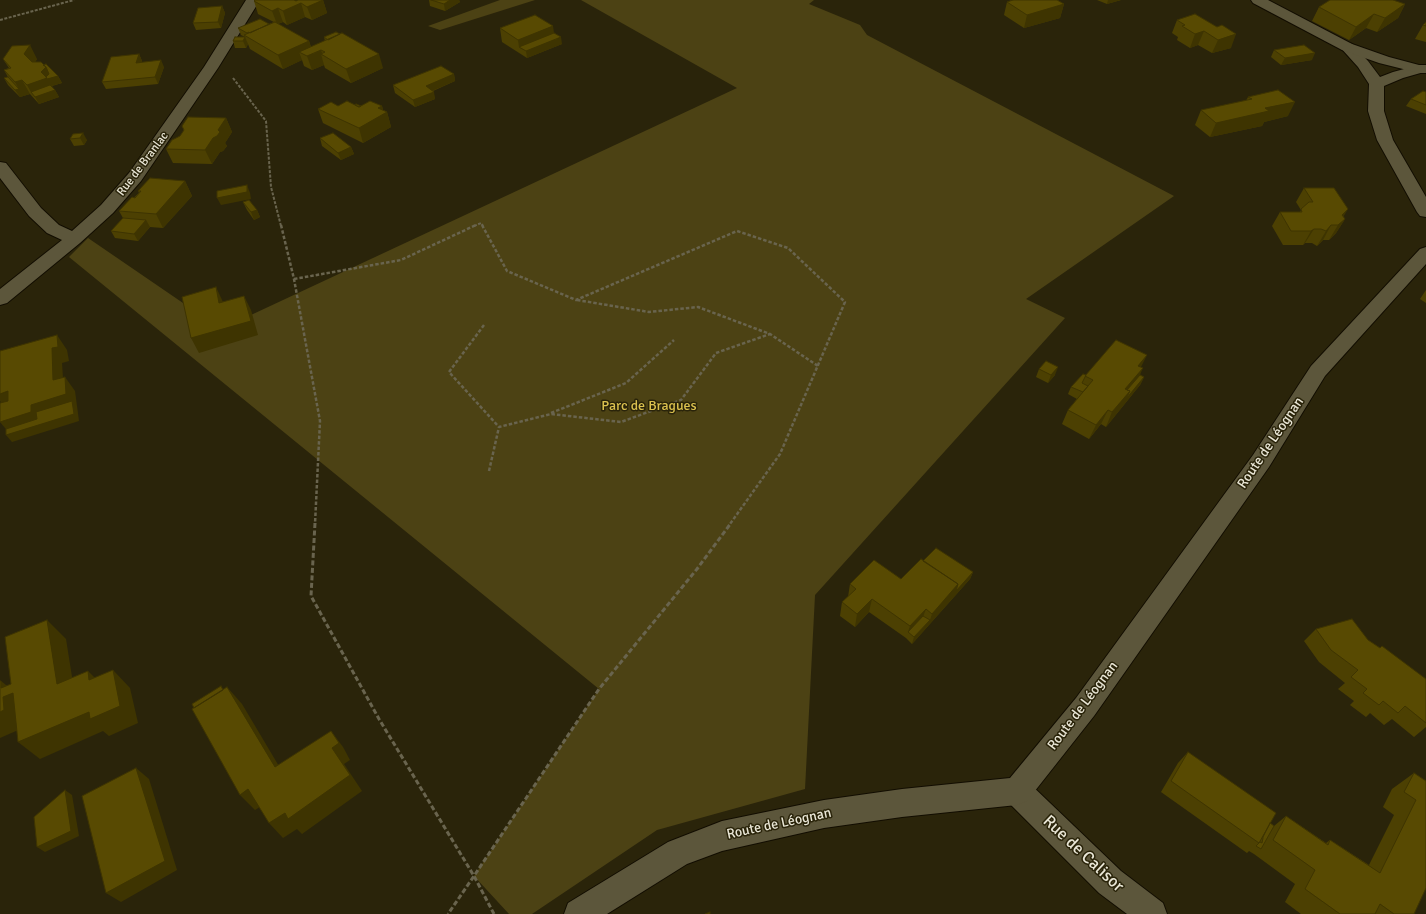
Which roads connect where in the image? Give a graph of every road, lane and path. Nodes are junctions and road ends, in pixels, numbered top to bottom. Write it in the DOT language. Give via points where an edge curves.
graph roads {
  1 [pos="74,0"];
  2 [pos="254,0"];
  3 [pos="1258,0"];
  4 [pos="0,20"];
  5 [pos="1347,47"];
  6 [pos="1422,69"];
  7 [pos="230,74"];
  8 [pos="1377,84"];
  9 [pos="0,167"];
  10 [pos="1426,212"];
  11 [pos="74,239"];
  12 [pos="1426,252"];
  13 [pos="294,279"];
  14 [pos="0,299"];
  15 [pos="576,300"];
  16 [pos="484,325"];
  17 [pos="770,334"];
  18 [pos="674,340"];
  19 [pos="818,366"];
  20 [pos="551,414"];
  21 [pos="500,427"];
  22 [pos="489,471"];
  23 [pos="1017,791"];
  24 [pos="474,876"];
  25 [pos="448,914"];
  26 [pos="494,914"];
  27 [pos="579,914"];
  28 [pos="1152,914"];
  1 -- 4 [label="path"];
  2 -- 11 [label="street, Rue de Branlac" via="211,68 135,177"];
  3 -- 5 [label="street"];
  5 -- 6 [label="street" via="1384,60"];
  5 -- 8 [label="street"];
  6 -- 8 [label="street"];
  7 -- 13 [label="path" via="266,121 271,186"];
  8 -- 10 [label="street" via="1376,111 1385,140"];
  9 -- 11 [label="street" via="35,212 53,229"];
  11 -- 14 [label="street, Rue de Branlac"];
  12 -- 23 [label="street, Route de Léognan" via="1318,371 1261,461 1089,701"];
  13 -- 15 [label="path" via="401,260 481,224 507,270"];
  13 -- 24 [label="path" via="320,421 311,596 379,719"];
  15 -- 17 [label="path" via="649,312 698,307"];
  15 -- 19 [label="path" via="737,231 788,248 845,302"];
  16 -- 21 [label="path" via="449,372"];
  17 -- 19 [label="path"];
  17 -- 20 [label="path" via="716,353 681,400 674,403 621,422"];
  18 -- 20 [label="path" via="626,383"];
  19 -- 24 [label="path" via="780,454 697,569 599,689"];
  20 -- 21 [label="path"];
  21 -- 22 [label="path"];
  23 -- 27 [label="street, Route de Léognan" via="824,814 722,836 678,852"];
  23 -- 28 [label="street, Rue de Calisor" via="1110,882"];
  24 -- 25 [label="path"];
  24 -- 26 [label="path"];
}
